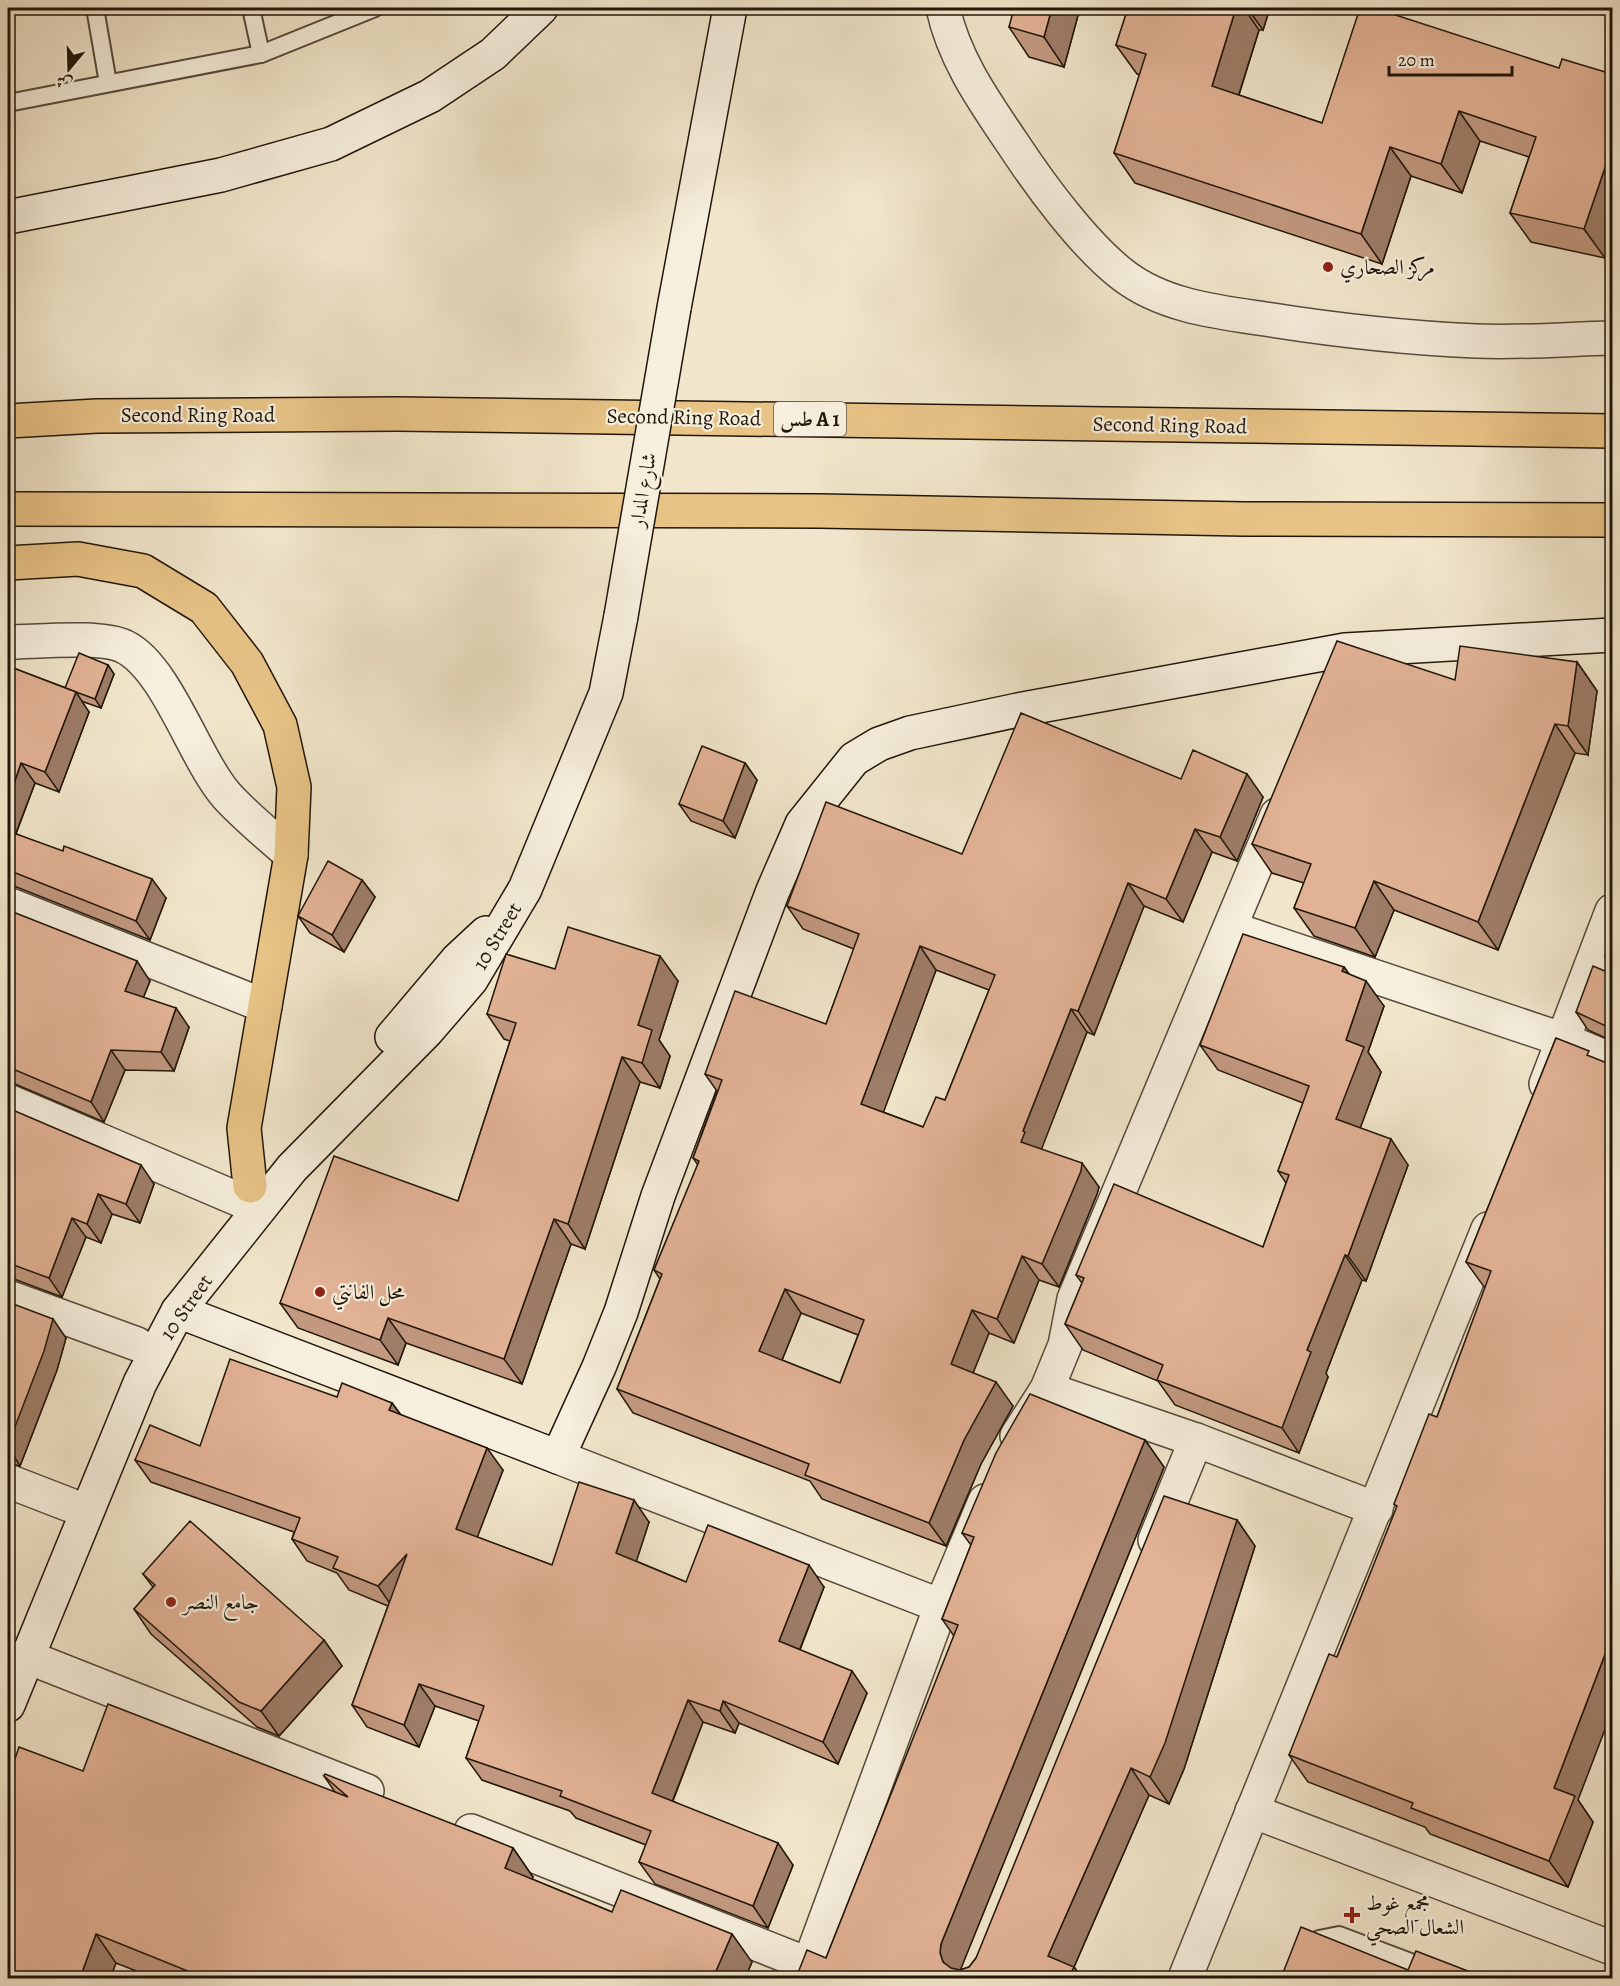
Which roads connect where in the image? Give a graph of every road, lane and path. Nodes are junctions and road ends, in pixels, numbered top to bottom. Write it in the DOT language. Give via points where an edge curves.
graph roads {
  1 [pos="95,8"];
  2 [pos="251,8"];
  3 [pos="375,8"];
  4 [pos="541,8"];
  5 [pos="730,8"];
  6 [pos="943,8"];
  7 [pos="261,54"];
  8 [pos="108,83"];
  9 [pos="8,103"];
  10 [pos="8,218"];
  11 [pos="1612,338"];
  12 [pos="8,421"];
  13 [pos="1612,431"];
  14 [pos="8,509"];
  15 [pos="1612,520"];
  16 [pos="8,563"];
  17 [pos="1612,635"];
  18 [pos="8,642"];
  19 [pos="1345,650"];
  20 [pos="1331,683"];
  21 [pos="1291,782"];
  22 [pos="291,855"];
  23 [pos="525,889"];
  24 [pos="8,904"];
  25 [pos="1612,911"];
  26 [pos="1230,928"];
  27 [pos="265,1006"];
  28 [pos="1564,1040"];
  29 [pos="1612,1060"];
  30 [pos="8,1101"];
  31 [pos="1533,1116"];
  32 [pos="245,1193"];
  33 [pos="1498,1203"];
  34 [pos="8,1297"];
  35 [pos="178,1311"];
  36 [pos="137,1344"];
  37 [pos="1047,1389"];
  38 [pos="1196,1440"];
  39 [pos="558,1457"];
  40 [pos="8,1481"];
  41 [pos="70,1505"];
  42 [pos="1376,1509"];
  43 [pos="1142,1572"];
  44 [pos="941,1606"];
  45 [pos="16,1658"];
  46 [pos="8,1705"];
  47 [pos="390,1800"];
  48 [pos="1252,1811"];
  49 [pos="445,1821"];
  50 [pos="1612,1948"];
  51 [pos="807,1972"];
  52 [pos="1185,1978"];
  53 [pos="1301,1978"];
  54 [pos="1453,1978"];
  1 -- 8 [label="lane"];
  2 -- 7 [label="lane"];
  3 -- 7 [label="lane"];
  4 -- 10 [label="street" via="493,54 430,96 331,144 221,175"];
  5 -- 23 [label="street, شارع المدار, bridge" via="606,693"];
  6 -- 11 [label="street" via="958,54 1026,164 1084,236 1124,275 1155,293 1201,309 1322,328 1477,341"];
  7 -- 8 [label="lane"];
  8 -- 9 [label="lane"];
  12 -- 13 [label="highway, Second Ring Road / طس A 1" via="97,416 397,414"];
  14 -- 15 [label="highway" via="820,510 1244,519"];
  16 -- 22 [label="highway" via="78,559 143,571 204,608 247,663 279,725 294,787"];
  17 -- 19 [label="street"];
  18 -- 22 [label="street" via="104,642 125,647 145,663 173,704 208,770 228,796"];
  19 -- 20 [label="street"];
  19 -- 39 [label="street" via="910,733 879,744 854,759 802,824 772,893 658,1196 621,1312"];
  21 -- 26 [label="street"];
  22 -- 27 [label="highway"];
  23 -- 32 [label="street, 10 Street" via="492,928 458,959 334,1102"];
  23 -- 35 [label="street, 10 Street" via="471,980 427,1031 292,1168"];
  24 -- 27 [label="street"];
  25 -- 28 [label="street"];
  26 -- 28 [label="street"];
  26 -- 37 [label="street" via="1074,1299 1065,1345"];
  27 -- 32 [label="highway" via="244,1128"];
  28 -- 29 [label="street"];
  28 -- 31 [label="street"];
  30 -- 32 [label="street"];
  32 -- 36 [label="street, 10 Street"];
  33 -- 42 [label="street"];
  34 -- 36 [label="street"];
  35 -- 39 [label="street"];
  35 -- 45 [label="street, 10 Street" via="140,1383"];
  36 -- 41 [label="street, 10 Street"];
  37 -- 38 [label="street"];
  37 -- 44 [label="street" via="1001,1467"];
  38 -- 42 [label="street"];
  38 -- 43 [label="street"];
  39 -- 44 [label="street"];
  40 -- 41 [label="street"];
  41 -- 45 [label="street, 10 Street"];
  42 -- 48 [label="street"];
  44 -- 51 [label="street"];
  45 -- 46 [label="street, 10 Street"];
  45 -- 47 [label="street"];
  48 -- 50 [label="street"];
  48 -- 52 [label="street"];
  49 -- 51 [label="street"];
  53 -- 54 [label="lane" via="1319,1939 1339,1935"];
}
